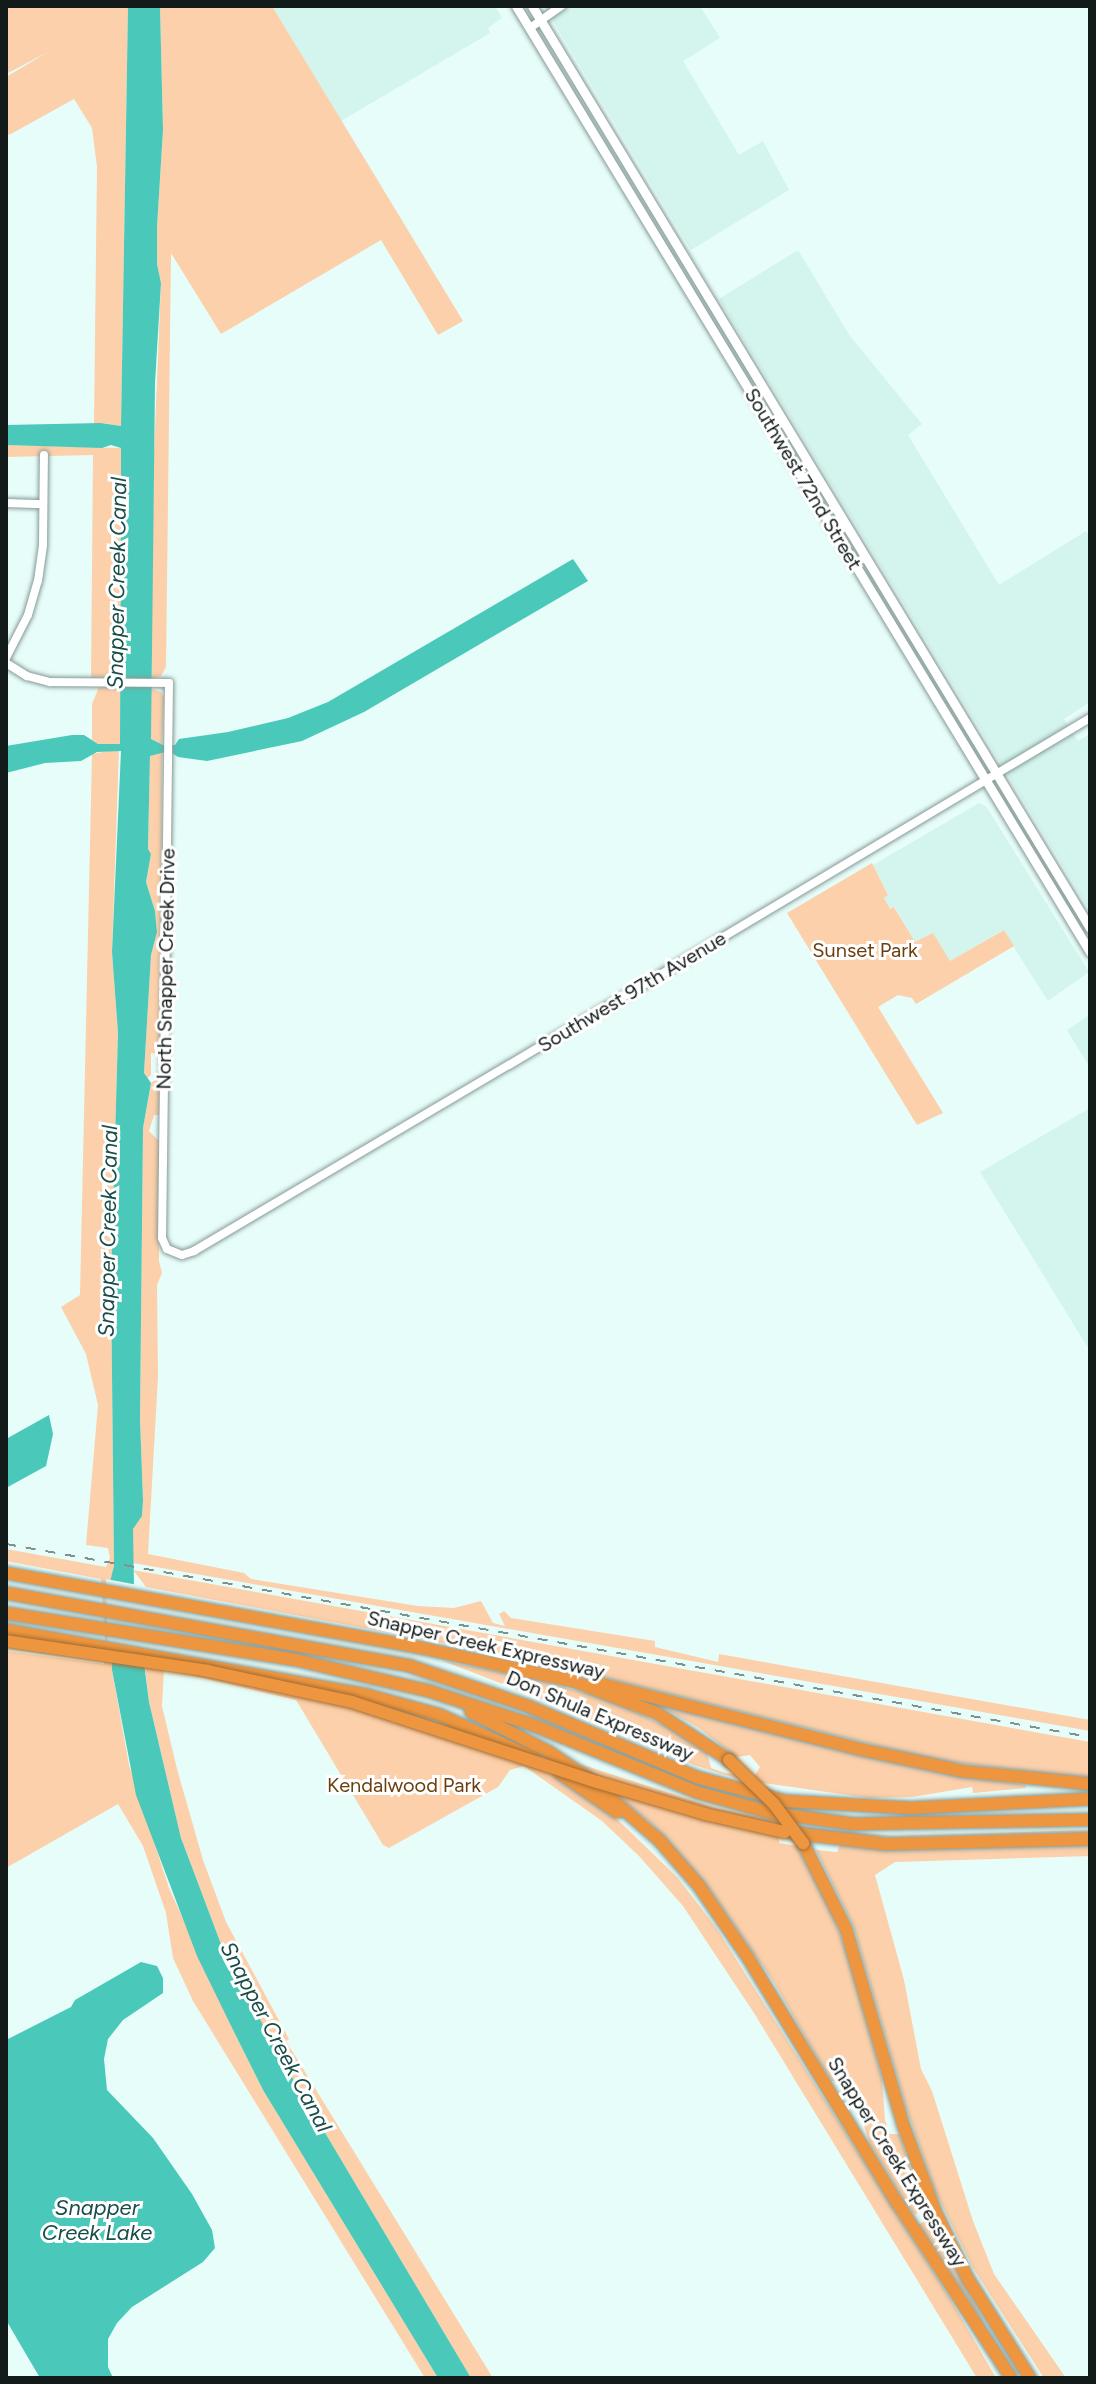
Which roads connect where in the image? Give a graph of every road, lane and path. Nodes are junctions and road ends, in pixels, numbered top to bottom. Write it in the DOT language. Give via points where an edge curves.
graph roads {
  1 [pos="516,6"];
  2 [pos="532,6"];
  3 [pos="562,6"];
  4 [pos="541,20"];
  5 [pos="530,28"];
  6 [pos="677,246"];
  7 [pos="666,252"];
  8 [pos="714,307"];
  9 [pos="704,313"];
  10 [pos="769,398"];
  11 [pos="758,404"];
  12 [pos="44,455"];
  13 [pos="6,503"];
  14 [pos="43,504"];
  15 [pos="902,619"];
  16 [pos="891,626"];
  17 [pos="6,660"];
  18 [pos="1090,718"];
  19 [pos="997,776"];
  20 [pos="985,782"];
  21 [pos="1090,928"];
  22 [pos="1090,952"];
  23 [pos="171,1252"];
  24 [pos="6,1573"];
  25 [pos="6,1593"];
  26 [pos="6,1613"];
  27 [pos="6,1630"];
  28 [pos="6,1641"];
  29 [pos="573,1681"];
  30 [pos="429,1691"];
  31 [pos="1090,1784"];
  32 [pos="1090,1799"];
  33 [pos="1090,1820"];
  34 [pos="1090,1839"];
  35 [pos="659,1840"];
  36 [pos="1002,2335"];
  37 [pos="1008,2378"];
  38 [pos="1030,2378"];
  39 [pos="1037,2378"];
  1 -- 5 [label="main road, Southwest 72nd Street"];
  2 -- 4 [label="main road, Southwest 72nd Street"];
  3 -- 4 [label="street"];
  4 -- 5 [label="street"];
  4 -- 6 [label="main road, Southwest 72nd Street"];
  5 -- 7 [label="main road, Southwest 72nd Street"];
  6 -- 7 [label="main road"];
  6 -- 8 [label="main road, Southwest 72nd Street"];
  7 -- 9 [label="main road, Southwest 72nd Street"];
  8 -- 9 [label="main road"];
  8 -- 10 [label="main road, Southwest 72nd Street"];
  9 -- 11 [label="main road, Southwest 72nd Street"];
  10 -- 11 [label="main road"];
  10 -- 15 [label="main road, Southwest 72nd Street"];
  11 -- 16 [label="main road, Southwest 72nd Street"];
  12 -- 14 [label="street"];
  13 -- 14 [label="street"];
  14 -- 17 [label="street" via="36,594"];
  15 -- 16 [label="main road"];
  15 -- 19 [label="main road, Southwest 72nd Street"];
  16 -- 20 [label="main road, Southwest 72nd Street"];
  17 -- 23 [label="street, North Snapper Creek Drive" via="42,681 169,683 162,1238"];
  18 -- 19 [label="street, Southwest 97th Avenue"];
  19 -- 20 [label="street, Southwest 97th Avenue"];
  19 -- 21 [label="main road, Southwest 72nd Street"];
  20 -- 22 [label="main road, Southwest 72nd Street"];
  20 -- 23 [label="street, Southwest 97th Avenue" via="192,1253"];
  24 -- 29 [label="highway, Snapper Creek Expressway" via="417,1647"];
  25 -- 32 [label="highway, Don Shula Expressway" via="424,1670 528,1706 683,1773 785,1801 911,1808"];
  26 -- 30 [label="highway, Don Shula Expressway" via="296,1660"];
  27 -- 35 [label="highway" via="367,1695 440,1715 552,1768"];
  28 -- 34 [label="highway, bridge" via="208,1671 328,1696 612,1787 785,1832 884,1844"];
  29 -- 31 [label="highway" via="609,1684 962,1771"];
  29 -- 36 [label="highway, Snapper Creek Expressway, bridge" via="657,1713 729,1760 774,1804 803,1843 853,1949 920,2175 956,2257"];
  30 -- 33 [label="highway, Don Shula Expressway" via="533,1725 682,1787 761,1811 853,1824"];
  30 -- 35 [label="highway, Snapper Creek Expressway" via="549,1752"];
  35 -- 37 [label="highway, Snapper Creek Expressway" via="733,1934"];
  36 -- 38 [label="highway, Snapper Creek Expressway"];
  36 -- 39 [label="highway"];
}
